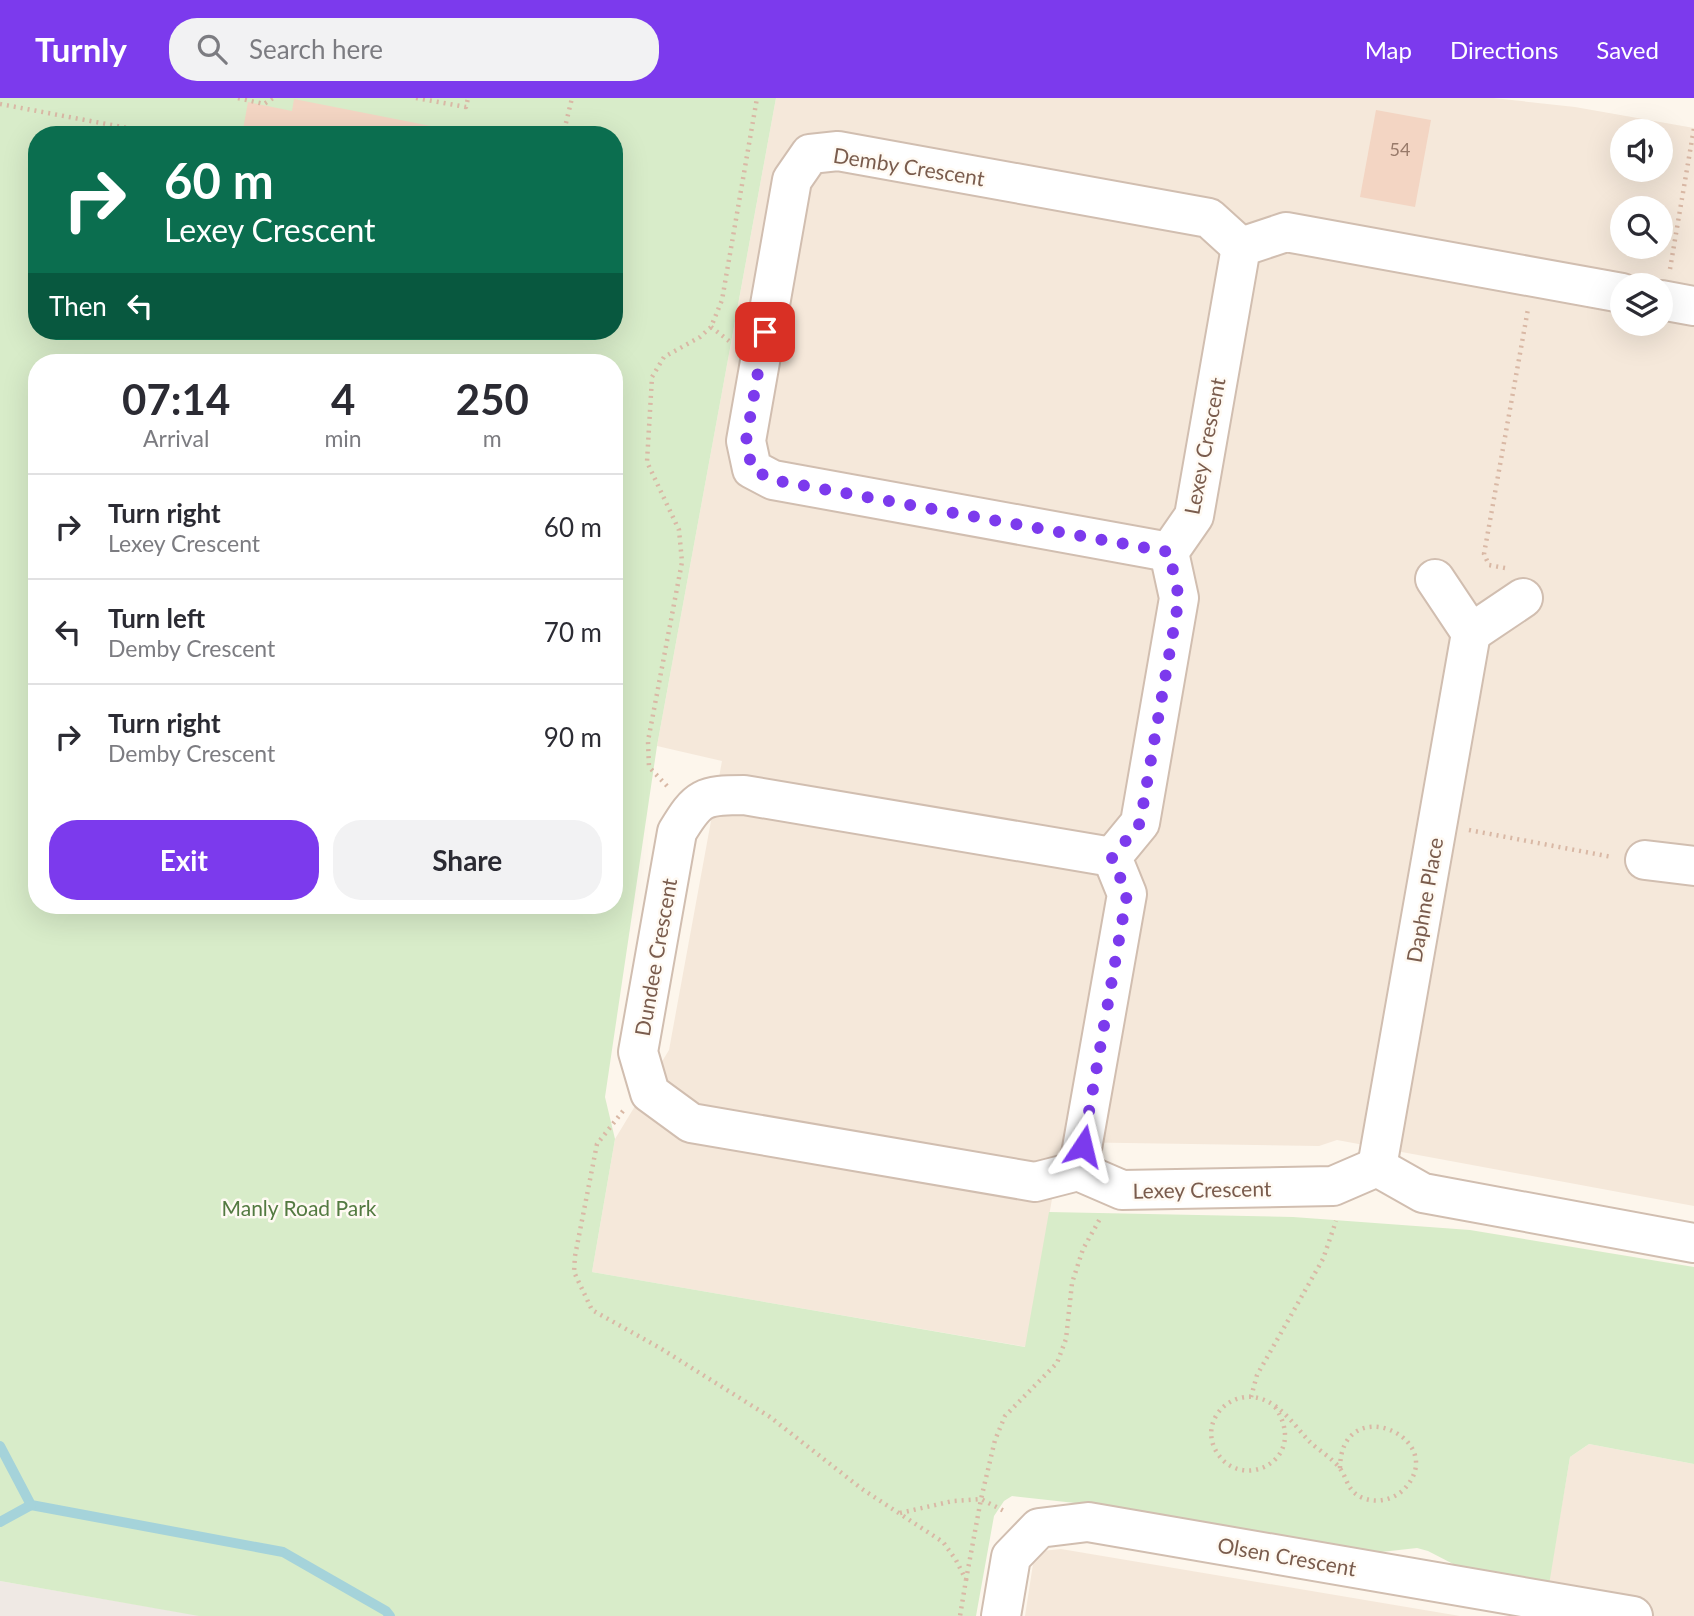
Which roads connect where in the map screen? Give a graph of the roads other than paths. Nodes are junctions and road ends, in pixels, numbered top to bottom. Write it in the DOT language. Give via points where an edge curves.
graph roads {
  1 [pos="1241,247"];
  2 [pos="1610,291"];
  3 [pos="1169,552"];
  4 [pos="1435,579"];
  5 [pos="1523,598"];
  6 [pos="1471,633"];
  7 [pos="1112,858"];
  8 [pos="1645,860"];
  9 [pos="1694,866"];
  10 [pos="1377,1167"];
  11 [pos="1078,1171"];
  12 [pos="1694,1243"];
  13 [pos="1001,1616"];
  14 [pos="1633,1616"];
  1 -- 2 [label="street" via="1286,232"];
  1 -- 3 [label="street, Lexey Crescent" via="1194,516"];
  1 -- 3 [label="street, Demby Crescent" via="1209,218 838,151 810,154 792,180 746,441 752,469 773,480"];
  3 -- 7 [label="street" via="1179,598 1140,823"];
  4 -- 6 [label="street"];
  5 -- 6 [label="street"];
  6 -- 10 [label="street, Daphne Place"];
  7 -- 11 [label="street" via="1127,894"];
  7 -- 11 [label="street, Dundee Crescent" via="744,795 712,795 691,809 677,832 638,1052 650,1093 691,1124 1035,1182"];
  8 -- 9 [label="street"];
  10 -- 11 [label="street, Lexey Crescent" via="1333,1186 1122,1190"];
  10 -- 12 [label="street" via="1423,1193"];
  13 -- 14 [label="street, Olsen Crescent" via="1012,1557 1039,1528 1088,1522"];
}
